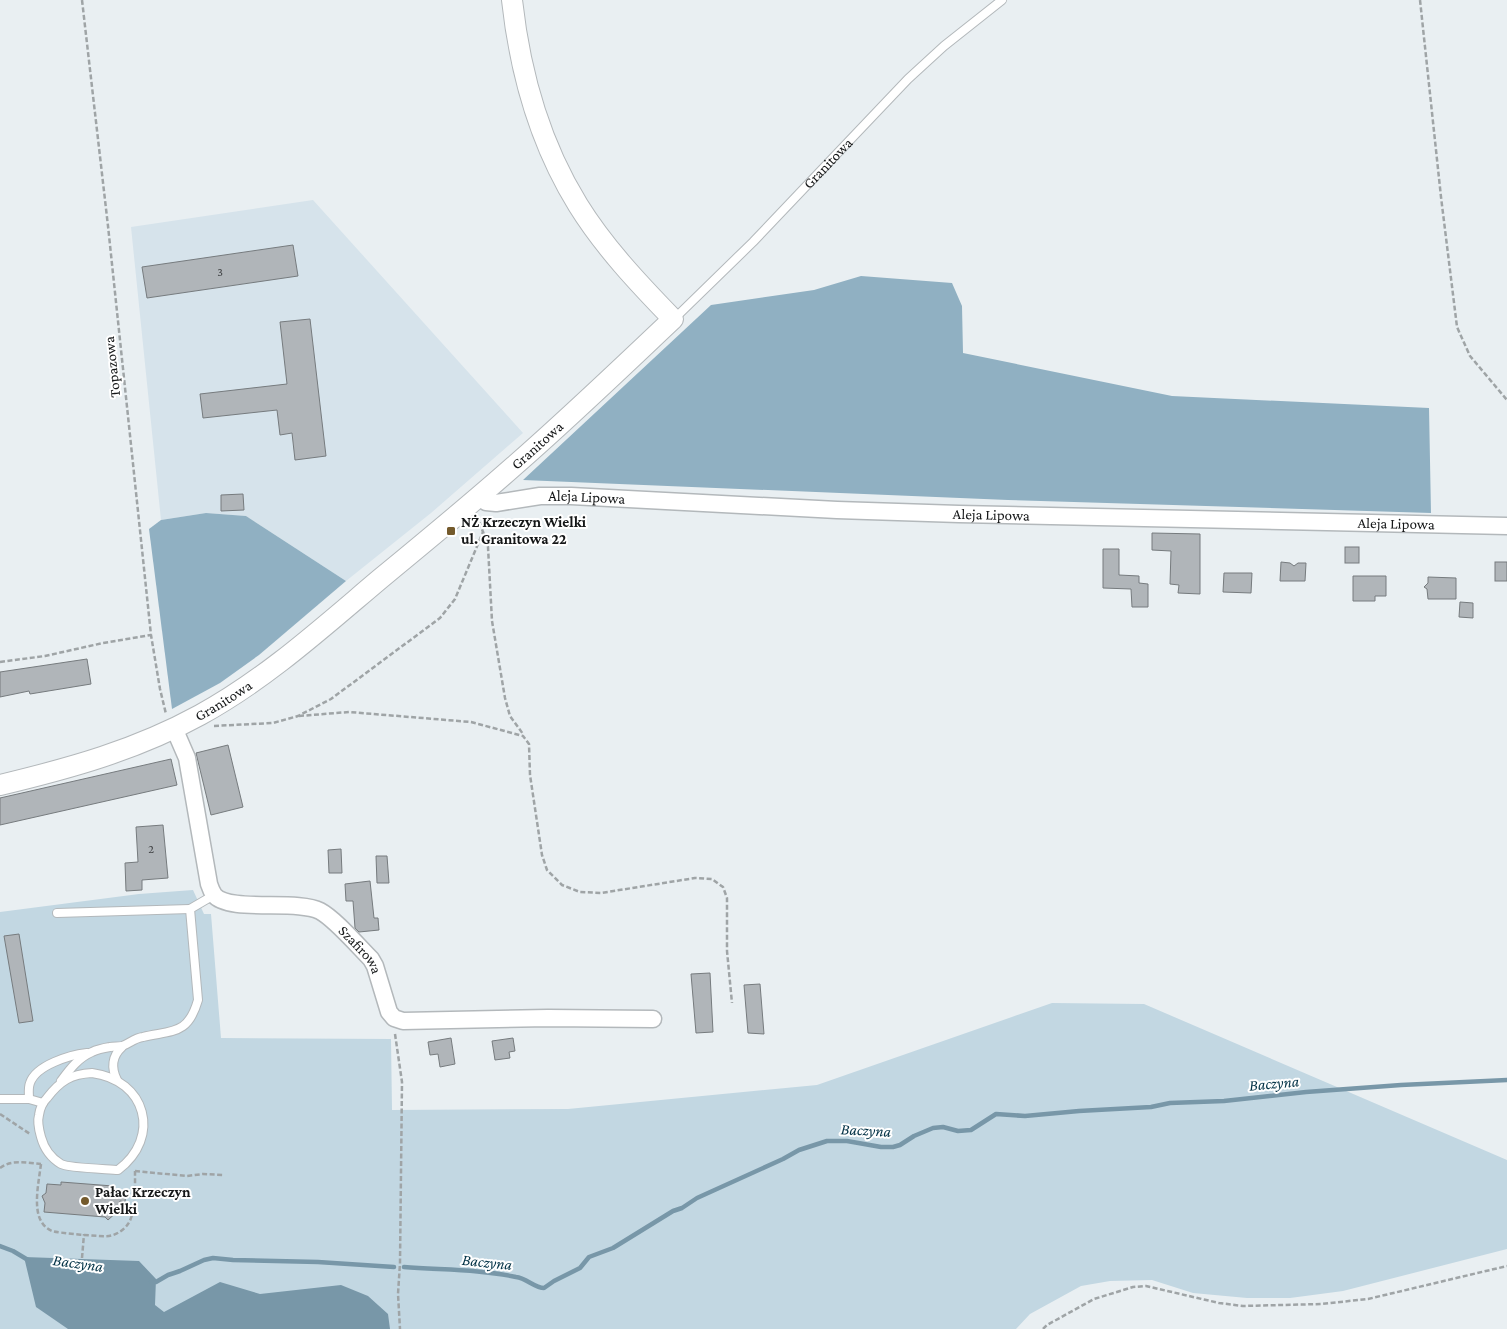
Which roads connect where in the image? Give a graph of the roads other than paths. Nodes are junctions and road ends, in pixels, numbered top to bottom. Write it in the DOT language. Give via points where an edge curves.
graph roads {
  1 [pos="512,0"];
  2 [pos="1002,0"];
  3 [pos="673,319"];
  4 [pos="476,500"];
  5 [pos="1507,526"];
  6 [pos="174,728"];
  7 [pos="0,785"];
  8 [pos="214,895"];
  9 [pos="190,909"];
  10 [pos="57,913"];
  11 [pos="653,1019"];
  12 [pos="122,1046"];
  13 [pos="90,1053"];
  14 [pos="117,1080"];
  15 [pos="58,1084"];
  16 [pos="0,1099"];
  17 [pos="29,1099"];
  18 [pos="43,1103"];
  1 -- 3 [label="street" via="524,75 542,132 562,175 603,241"];
  2 -- 3 [label="lane, Granitowa" via="908,79 753,242"];
  3 -- 4 [label="street, Granitowa"];
  4 -- 5 [label="street, Aleja Lipowa" via="496,503 540,496 571,496 960,514"];
  4 -- 6 [label="street, Granitowa" via="266,673 221,703"];
  6 -- 7 [label="street, Granitowa" via="96,760"];
  6 -- 8 [label="street" via="187,758 209,884"];
  8 -- 9 [label="lane"];
  8 -- 11 [label="street, Szafirowa" via="238,904 320,910 371,959 389,1012 403,1021"];
  9 -- 10 [label="lane"];
  9 -- 12 [label="lane" via="198,1000 194,1013 180,1029 142,1037"];
  12 -- 13 [label="lane"];
  12 -- 14 [label="lane" via="113,1061"];
  13 -- 15 [label="lane" via="79,1060"];
  13 -- 17 [label="lane" via="73,1054 57,1060 36,1074 30,1083"];
  14 -- 15 [label="lane" via="101,1074 81,1074"];
  14 -- 18 [label="lane" via="138,1101 144,1123 136,1152 118,1170 63,1165 47,1151 39,1128 38,1115"];
  15 -- 18 [label="lane"];
  16 -- 17 [label="lane"];
  17 -- 18 [label="lane"];
}
